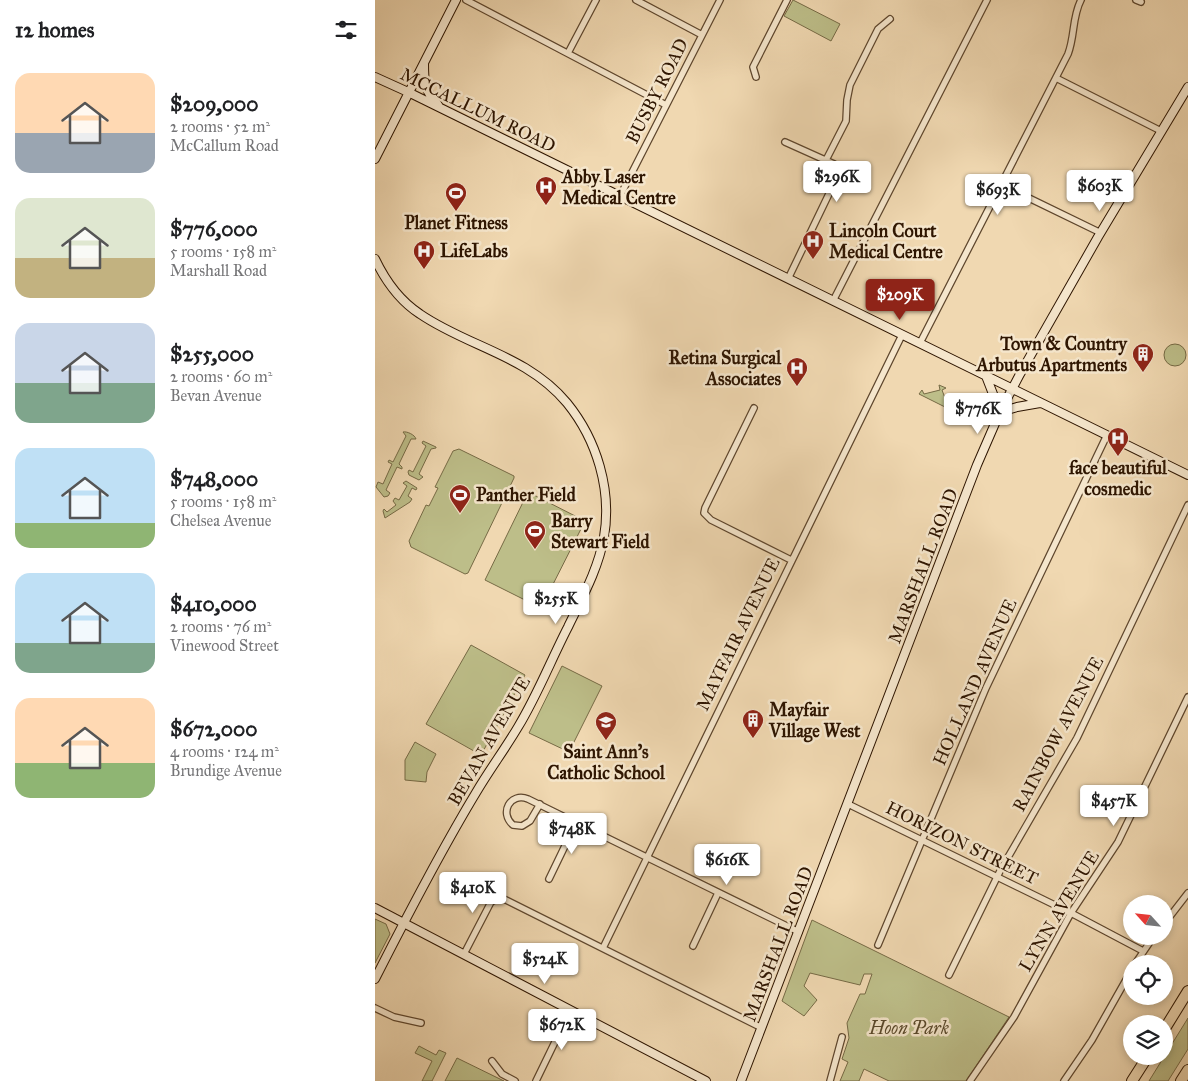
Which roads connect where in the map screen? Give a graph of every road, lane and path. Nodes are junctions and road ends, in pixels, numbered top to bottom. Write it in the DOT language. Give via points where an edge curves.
graph roads {
  1 [pos="456,0"];
  2 [pos="466,0"];
  3 [pos="596,0"];
  4 [pos="636,0"];
  5 [pos="720,0"];
  6 [pos="787,0"];
  7 [pos="987,0"];
  8 [pos="1081,0"];
  9 [pos="890,19"];
  10 [pos="702,35"];
  11 [pos="568,54"];
  12 [pos="424,62"];
  13 [pos="755,75"];
  14 [pos="375,77"];
  15 [pos="1056,78"];
  16 [pos="1188,87"];
  17 [pos="408,92"];
  18 [pos="666,105"];
  19 [pos="441,108"];
  20 [pos="1161,131"];
  21 [pos="785,142"];
  22 [pos="375,159"];
  23 [pos="827,160"];
  24 [pos="1002,185"];
  25 [pos="620,196"];
  26 [pos="1101,233"];
  27 [pos="375,259"];
  28 [pos="788,278"];
  29 [pos="833,301"];
  30 [pos="902,335"];
  31 [pos="920,343"];
  32 [pos="986,376"];
  33 [pos="1012,389"];
  34 [pos="1040,403"];
  35 [pos="754,408"];
  36 [pos="1000,412"];
  37 [pos="1107,435"];
  38 [pos="1188,475"];
  39 [pos="1188,505"];
  40 [pos="791,560"];
  41 [pos="1188,697"];
  42 [pos="539,804"];
  43 [pos="848,804"];
  44 [pos="576,822"];
  45 [pos="923,840"];
  46 [pos="647,858"];
  47 [pos="997,877"];
  48 [pos="549,879"];
  49 [pos="1188,892"];
  50 [pos="718,893"];
  51 [pos="375,908"];
  52 [pos="1173,912"];
  53 [pos="1071,914"];
  54 [pos="404,923"];
  55 [pos="799,932"];
  56 [pos="878,944"];
  57 [pos="1147,945"];
  58 [pos="693,946"];
  59 [pos="603,948"];
  60 [pos="1143,951"];
  61 [pos="464,954"];
  62 [pos="1141,955"];
  63 [pos="949,975"];
  64 [pos="375,979"];
  65 [pos="1123,985"];
  66 [pos="1188,990"];
  67 [pos="375,1008"];
  68 [pos="570,1011"];
  69 [pos="1173,1015"];
  70 [pos="421,1023"];
  71 [pos="762,1028"];
  72 [pos="842,1037"];
  73 [pos="492,1061"];
  74 [pos="1143,1065"];
  75 [pos="1188,1070"];
  76 [pos="515,1081"];
  77 [pos="536,1081"];
  78 [pos="706,1081"];
  79 [pos="741,1081"];
  80 [pos="830,1081"];
  81 [pos="971,1081"];
  82 [pos="1063,1081"];
  83 [pos="1133,1081"];
  84 [pos="1181,1081"];
  1 -- 12 [label="main road"];
  2 -- 11 [label="street"];
  3 -- 11 [label="street"];
  4 -- 10 [label="street"];
  5 -- 10 [label="street, BUSBY ROAD"];
  6 -- 13 [label="street" via="753,67"];
  7 -- 29 [label="street"];
  8 -- 15 [label="street" via="1076,10 1071,48"];
  9 -- 23 [label="street" via="879,29 850,85 846,121"];
  10 -- 18 [label="street, BUSBY ROAD"];
  11 -- 18 [label="street"];
  12 -- 17 [label="main road"];
  12 -- 19 [label="main road" via="424,82 428,93"];
  14 -- 17 [label="main road, MCCALLUM ROAD"];
  15 -- 20 [label="street"];
  15 -- 24 [label="street"];
  16 -- 20 [label="main road, MARSHALL ROAD"];
  17 -- 19 [label="main road, MCCALLUM ROAD"];
  17 -- 22 [label="main road"];
  18 -- 25 [label="street, BUSBY ROAD"];
  19 -- 25 [label="main road, MCCALLUM ROAD"];
  20 -- 26 [label="main road, MARSHALL ROAD"];
  21 -- 23 [label="street"];
  23 -- 28 [label="street" via="837,166 838,176"];
  24 -- 26 [label="street"];
  24 -- 31 [label="street"];
  25 -- 28 [label="main road, MCCALLUM ROAD"];
  26 -- 33 [label="main road, MARSHALL ROAD"];
  27 -- 54 [label="main road, BEVAN AVENUE" via="389,283 414,310 520,364 547,383 567,403 597,457 605,492 605,535 596,569 523,718 476,793"];
  28 -- 29 [label="main road, MCCALLUM ROAD"];
  29 -- 30 [label="main road, MCCALLUM ROAD"];
  30 -- 31 [label="main road, MCCALLUM ROAD"];
  30 -- 40 [label="street, MAYFAIR AVENUE"];
  31 -- 32 [label="main road, MCCALLUM ROAD"];
  32 -- 33 [label="main road, MCCALLUM ROAD"];
  32 -- 36 [label="main road"];
  33 -- 34 [label="main road, MCCALLUM ROAD"];
  33 -- 36 [label="main road, MARSHALL ROAD"];
  34 -- 36 [label="main road"];
  34 -- 37 [label="main road, MCCALLUM ROAD"];
  35 -- 40 [label="street" via="704,514"];
  36 -- 43 [label="main road, MARSHALL ROAD"];
  37 -- 38 [label="main road, MCCALLUM ROAD"];
  37 -- 45 [label="street, HOLLAND AVENUE" via="986,688"];
  39 -- 47 [label="street, RAINBOW AVENUE" via="1077,738"];
  40 -- 46 [label="street, MAYFAIR AVENUE"];
  41 -- 53 [label="street, LYNN AVENUE" via="1118,842"];
  42 -- 42 [label="street" via="524,797 515,798 506,810 507,818 513,825 523,826"];
  42 -- 44 [label="street"];
  43 -- 45 [label="street, HORIZON STREET"];
  43 -- 55 [label="main road, MARSHALL ROAD"];
  44 -- 46 [label="street"];
  44 -- 48 [label="street"];
  45 -- 47 [label="street, HORIZON STREET"];
  45 -- 56 [label="street, HOLLAND AVENUE"];
  46 -- 50 [label="street"];
  46 -- 59 [label="street, MAYFAIR AVENUE"];
  47 -- 53 [label="street, HORIZON STREET"];
  47 -- 63 [label="street, RAINBOW AVENUE"];
  49 -- 52 [label="street"];
  50 -- 55 [label="street"];
  50 -- 58 [label="street"];
  51 -- 54 [label="main road"];
  53 -- 60 [label="street, HORIZON STREET"];
  53 -- 81 [label="street, LYNN AVENUE" via="1014,1017"];
  54 -- 61 [label="main road"];
  54 -- 64 [label="main road, BEVAN AVENUE"];
  55 -- 71 [label="main road, MARSHALL ROAD"];
  57 -- 60 [label="street"];
  59 -- 61 [label="street" via="500,897 491,902"];
  59 -- 71 [label="street"];
  60 -- 62 [label="street"];
  61 -- 68 [label="main road"];
  65 -- 82 [label="street" via="1092,1040"];
  66 -- 69 [label="highway"];
  67 -- 70 [label="street" via="394,1017"];
  68 -- 77 [label="street"];
  68 -- 78 [label="main road"];
  71 -- 79 [label="main road, MARSHALL ROAD"];
  72 -- 80 [label="street"];
  73 -- 76 [label="street" via="502,1074"];
  74 -- 83 [label="highway"];
  75 -- 84 [label="highway"];
}
